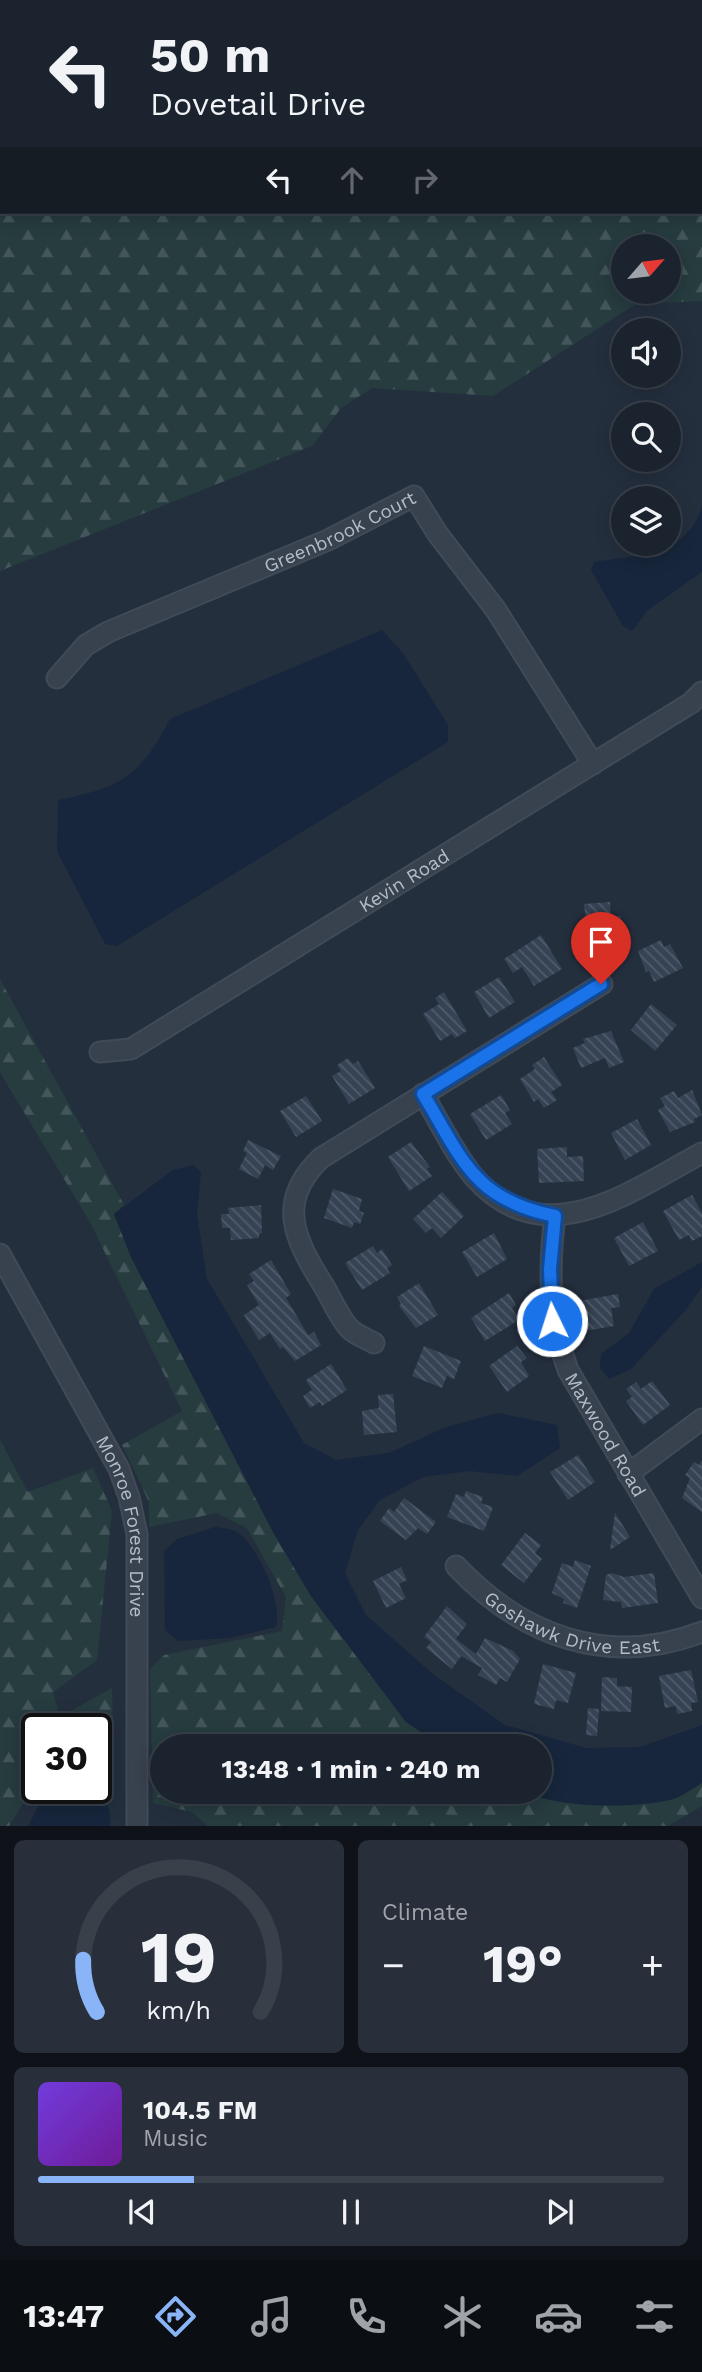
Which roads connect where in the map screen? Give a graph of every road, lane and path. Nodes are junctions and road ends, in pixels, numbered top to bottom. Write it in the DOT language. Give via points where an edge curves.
graph roads {
  1 [pos="57,678"];
  2 [pos="702,692"];
  3 [pos="593,764"];
  4 [pos="601,984"];
  5 [pos="100,1052"];
  6 [pos="423,1094"];
  7 [pos="702,1153"];
  8 [pos="555,1216"];
  9 [pos="0,1254"];
  10 [pos="374,1343"];
  11 [pos="702,1419"];
  12 [pos="628,1474"];
  13 [pos="456,1566"];
  14 [pos="702,1598"];
  15 [pos="702,1632"];
  16 [pos="137,1826"];
  1 -- 3 [label="street, Greenbrook Court" via="86,645 108,632 328,540 414,496 496,610"];
  2 -- 3 [label="street, Kevin Road"];
  3 -- 5 [label="street, Kevin Road" via="131,1049"];
  4 -- 6 [label="street"];
  6 -- 8 [label="street" via="475,1178 498,1198"];
  6 -- 10 [label="street" via="321,1158 308,1170 294,1203 298,1245 351,1329"];
  7 -- 8 [label="street" via="606,1205"];
  8 -- 12 [label="street, Maxwood Road" via="550,1269 552,1321 558,1343 589,1410"];
  9 -- 16 [label="street, Monroe Forest Drive" via="129,1497 137,1534"];
  11 -- 12 [label="street"];
  12 -- 14 [label="street, Maxwood Road"];
  13 -- 15 [label="street, Goshawk Drive East" via="511,1615 580,1642 642,1646"];
}
